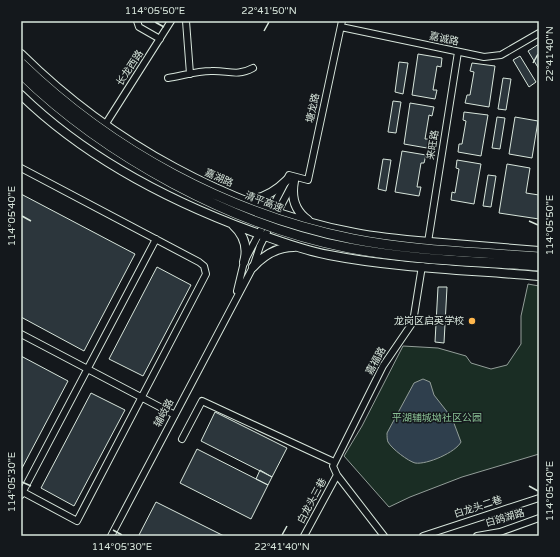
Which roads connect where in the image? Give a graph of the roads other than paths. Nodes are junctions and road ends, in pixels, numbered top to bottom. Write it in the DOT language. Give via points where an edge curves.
graph roads {
  1 [pos="137,21"];
  2 [pos="171,21"];
  3 [pos="186,21"];
  4 [pos="341,24"];
  5 [pos="539,34"];
  6 [pos="160,39"];
  7 [pos="458,52"];
  8 [pos="21,54"];
  9 [pos="21,63"];
  10 [pos="253,68"];
  11 [pos="21,74"];
  12 [pos="190,74"];
  13 [pos="168,78"];
  14 [pos="21,95"];
  15 [pos="105,125"];
  16 [pos="21,168"];
  17 [pos="291,179"];
  18 [pos="243,199"];
  19 [pos="275,210"];
  20 [pos="229,222"];
  21 [pos="310,222"];
  22 [pos="262,235"];
  23 [pos="156,239"];
  24 [pos="428,242"];
  25 [pos="298,247"];
  26 [pos="539,251"];
  27 [pos="539,257"];
  28 [pos="244,262"];
  29 [pos="422,266"];
  30 [pos="539,266"];
  31 [pos="252,267"];
  32 [pos="539,276"];
  33 [pos="236,299"];
  34 [pos="21,334"];
  35 [pos="87,369"];
  36 [pos="142,398"];
  37 [pos="174,415"];
  38 [pos="182,439"];
  39 [pos="334,462"];
  40 [pos="337,475"];
  41 [pos="21,493"];
  42 [pos="539,498"];
  43 [pos="539,518"];
  44 [pos="111,536"];
  45 [pos="304,536"];
  46 [pos="384,536"];
  47 [pos="423,536"];
  48 [pos="477,536"];
  1 -- 6 [label="street" via="139,28"];
  2 -- 6 [label="street, 长龙西路"];
  3 -- 12 [label="street"];
  4 -- 7 [label="street, 嘉诚路"];
  4 -- 17 [label="street, 塘龙路" via="308,180"];
  5 -- 7 [label="street, 嘉诚路" via="493,57"];
  6 -- 15 [label="street, 长龙西路"];
  7 -- 24 [label="street, 来旺路"];
  8 -- 15 [label="main road, 嘉湖路" via="52,83"];
  9 -- 27 [label="highway, 清平高速, bridge" via="86,119 140,154 197,186 264,214 322,232 380,243"];
  10 -- 12 [label="street" via="234,74 211,71"];
  11 -- 30 [label="highway, 清平高速, bridge" via="75,121 151,170 207,200 269,225 324,242 377,252"];
  12 -- 13 [label="street"];
  14 -- 20 [label="main road" via="59,128 107,161 167,195"];
  15 -- 18 [label="main road, 嘉湖路" via="172,166"];
  16 -- 23 [label="street"];
  17 -- 18 [label="main road" via="265,196"];
  17 -- 19 [label="street"];
  17 -- 21 [label="main road" via="295,205"];
  18 -- 19 [label="main road, 嘉湖路"];
  19 -- 21 [label="main road, 嘉湖路"];
  19 -- 22 [label="street"];
  20 -- 22 [label="main road"];
  20 -- 28 [label="main road" via="238,229 244,240"];
  21 -- 24 [label="main road, 嘉湖路" via="375,237"];
  22 -- 25 [label="main road"];
  22 -- 28 [label="street"];
  22 -- 31 [label="street"];
  23 -- 35 [label="street"];
  23 -- 36 [label="street" via="200,262 206,274"];
  24 -- 26 [label="main road, 嘉湖路"];
  25 -- 29 [label="main road" via="347,258"];
  25 -- 31 [label="main road" via="272,252"];
  28 -- 33 [label="street"];
  29 -- 32 [label="main road"];
  29 -- 39 [label="street, 嘉福路" via="413,322 383,366"];
  31 -- 33 [label="street"];
  33 -- 37 [label="street, 辅岐路"];
  34 -- 35 [label="street"];
  35 -- 36 [label="street"];
  35 -- 41 [label="street"];
  36 -- 37 [label="street"];
  36 -- 41 [label="street" via="77,521"];
  37 -- 44 [label="street, 辅岐路"];
  38 -- 39 [label="street" via="202,401"];
  39 -- 40 [label="street" via="333,468"];
  40 -- 45 [label="street, 白龙头三巷"];
  40 -- 46 [label="street"];
  42 -- 47 [label="street, 白龙头二巷"];
  43 -- 48 [label="street, 白鸽湖路" via="500,532"];
}
